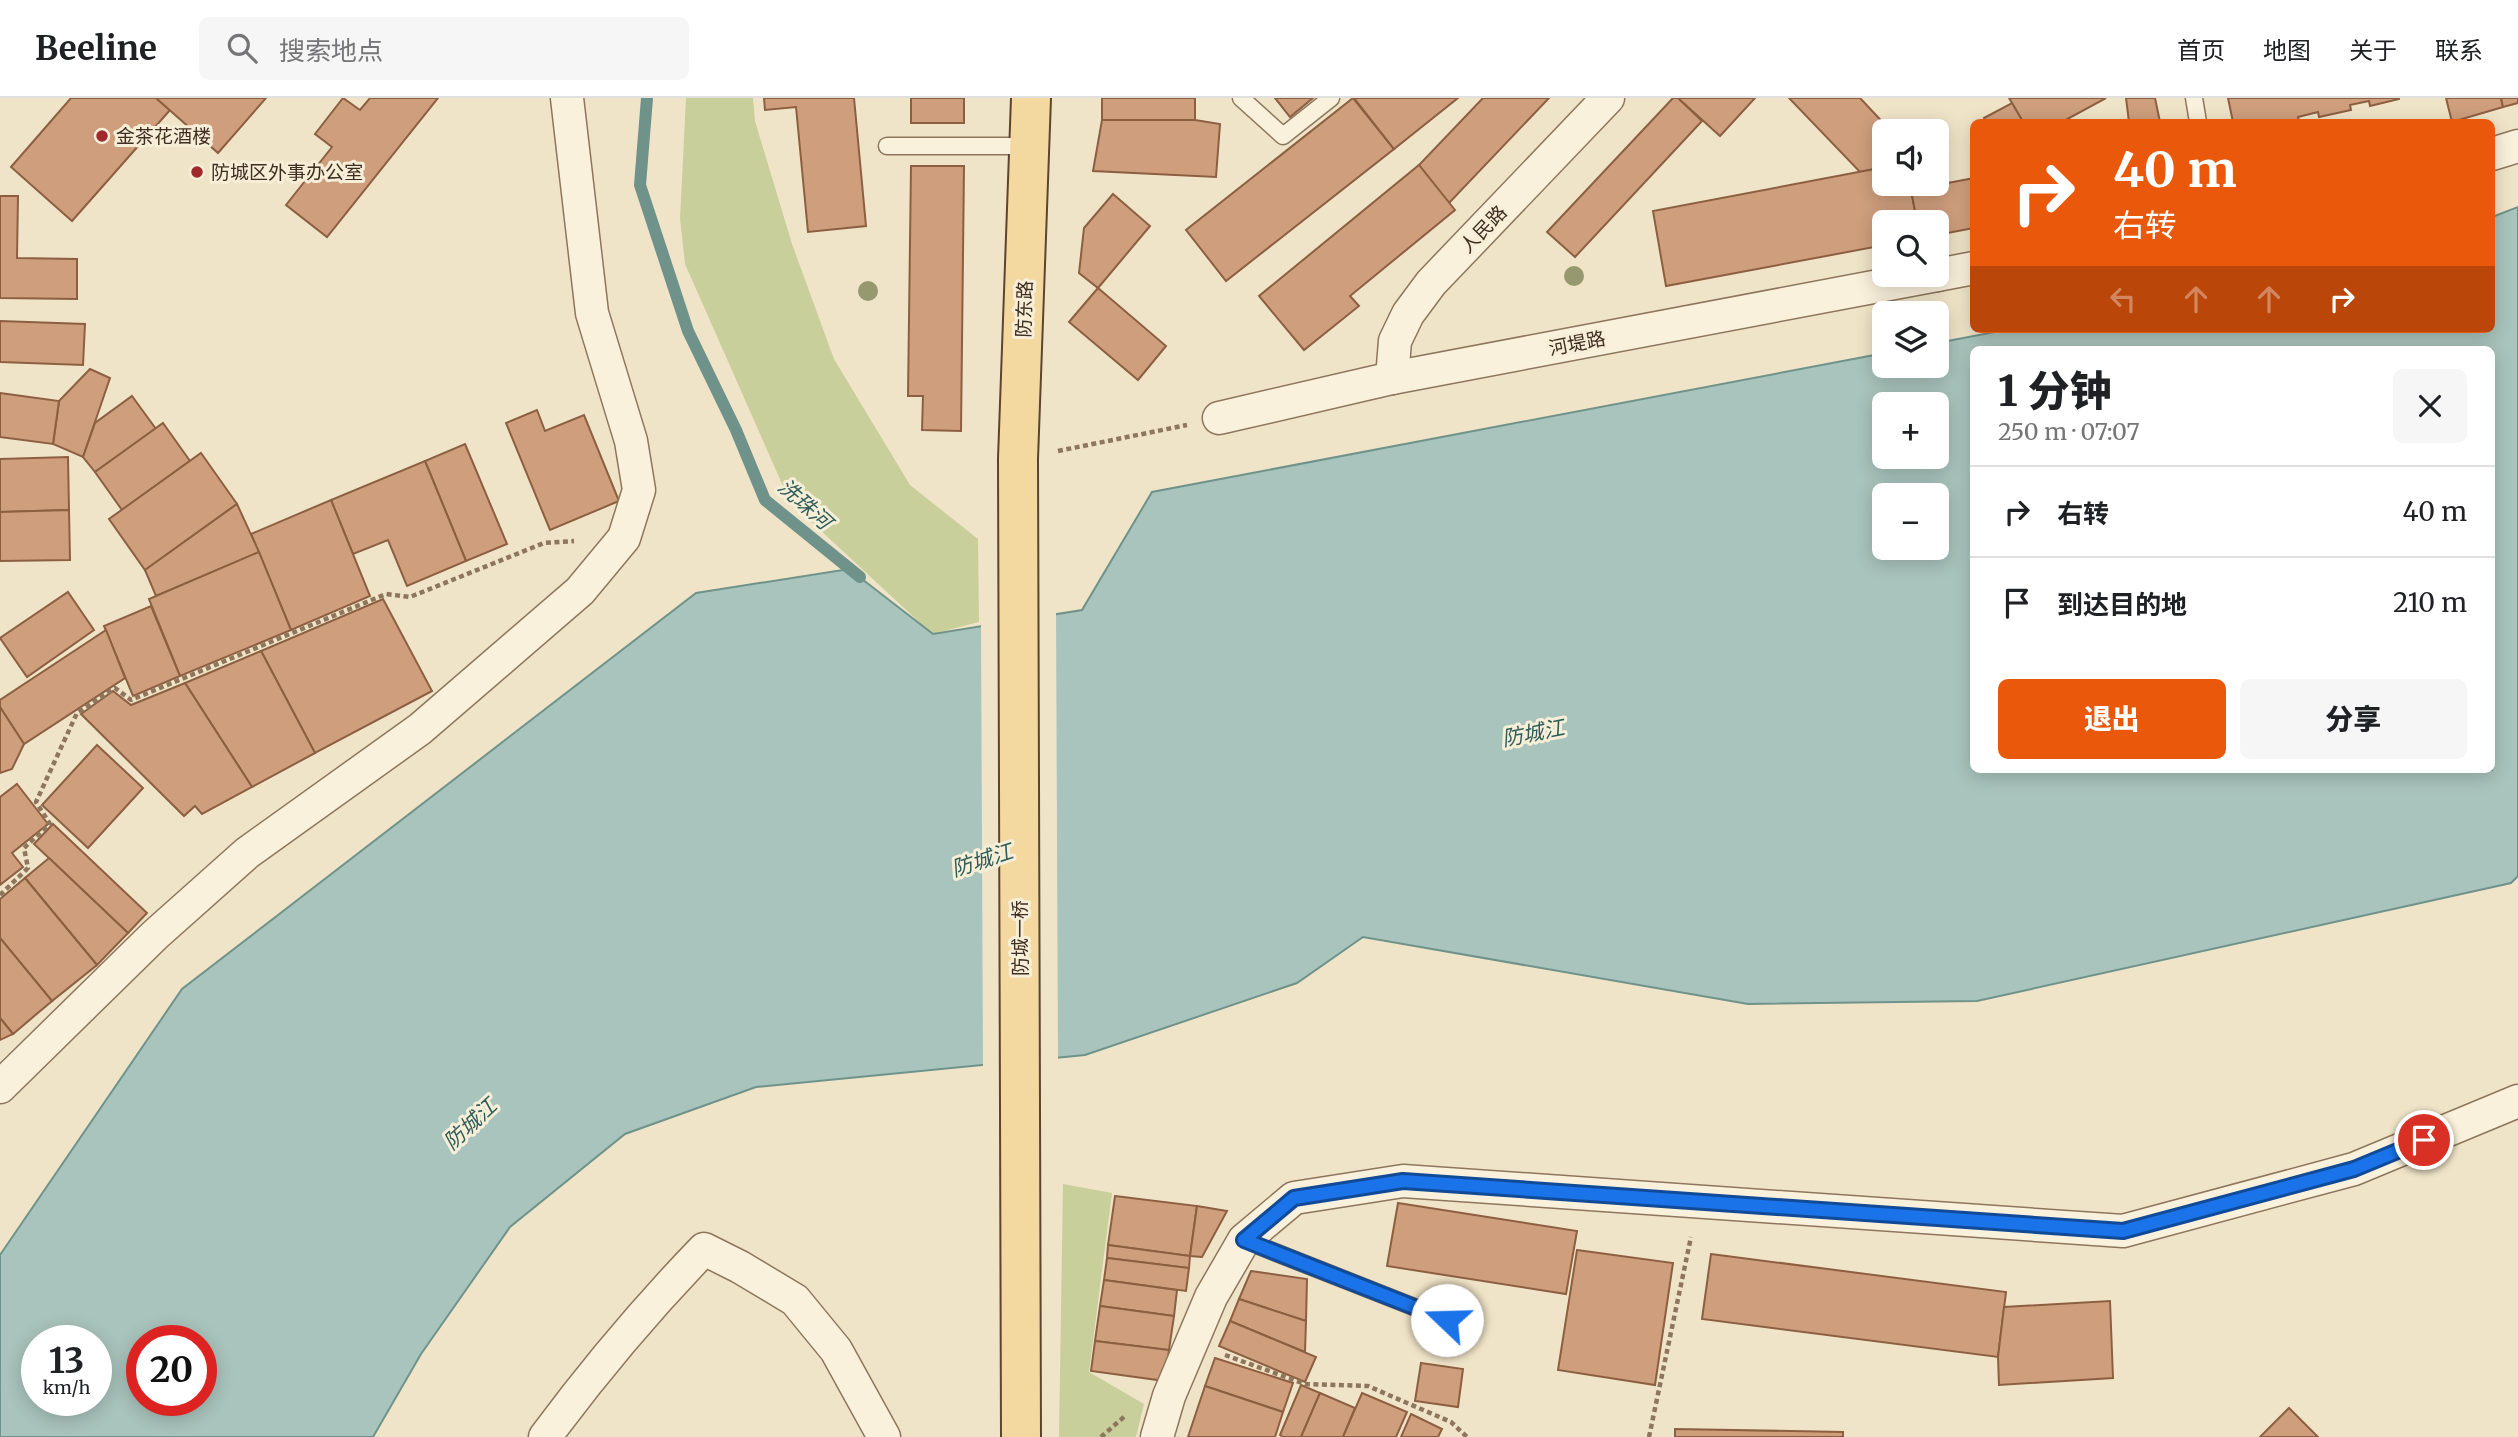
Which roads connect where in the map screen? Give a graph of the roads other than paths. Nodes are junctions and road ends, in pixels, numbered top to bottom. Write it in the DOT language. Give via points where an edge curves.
graph roads {
  1 [pos="567,98"];
  2 [pos="1031,98"];
  3 [pos="1241,98"];
  4 [pos="1331,98"];
  5 [pos="1608,98"];
  6 [pos="2193,98"];
  7 [pos="2198,119"];
  8 [pos="887,146"];
  9 [pos="1030,146"];
  10 [pos="2518,146"];
  11 [pos="2495,153"];
  12 [pos="1970,269"];
  13 [pos="1949,273"];
  14 [pos="1873,287"];
  15 [pos="1392,377"];
  16 [pos="1219,418"];
  17 [pos="1019,520"];
  18 [pos="0,1087"];
  19 [pos="2518,1101"];
  20 [pos="1244,1240"];
  21 [pos="1447,1320"];
  22 [pos="545,1437"];
  23 [pos="884,1437"];
  24 [pos="1021,1437"];
  25 [pos="1157,1437"];
  1 -- 18 [label="street" via="592,313 631,441 639,490 624,538 580,592 420,729 247,853 155,935"];
  2 -- 9 [label="main road, 防东路"];
  3 -- 4 [label="lane" via="1283,136"];
  5 -- 15 [label="street, 人民路" via="1432,283 1408,314 1395,341"];
  6 -- 7 [label="lane"];
  8 -- 9 [label="lane"];
  9 -- 17 [label="main road, 防东路"];
  10 -- 11 [label="street"];
  12 -- 13 [label="street, 河堤路"];
  14 -- 15 [label="street, 河堤路"];
  15 -- 16 [label="street, 河堤路"];
  17 -- 24 [label="main road, 防城一桥"];
  19 -- 20 [label="street" via="2354,1169 2123,1231 1403,1181 1294,1198"];
  20 -- 21 [label="lane"];
  20 -- 25 [label="street" via="1211,1297 1169,1396"];
  22 -- 23 [label="street" via="597,1367 704,1249 795,1300 836,1350"];
}
